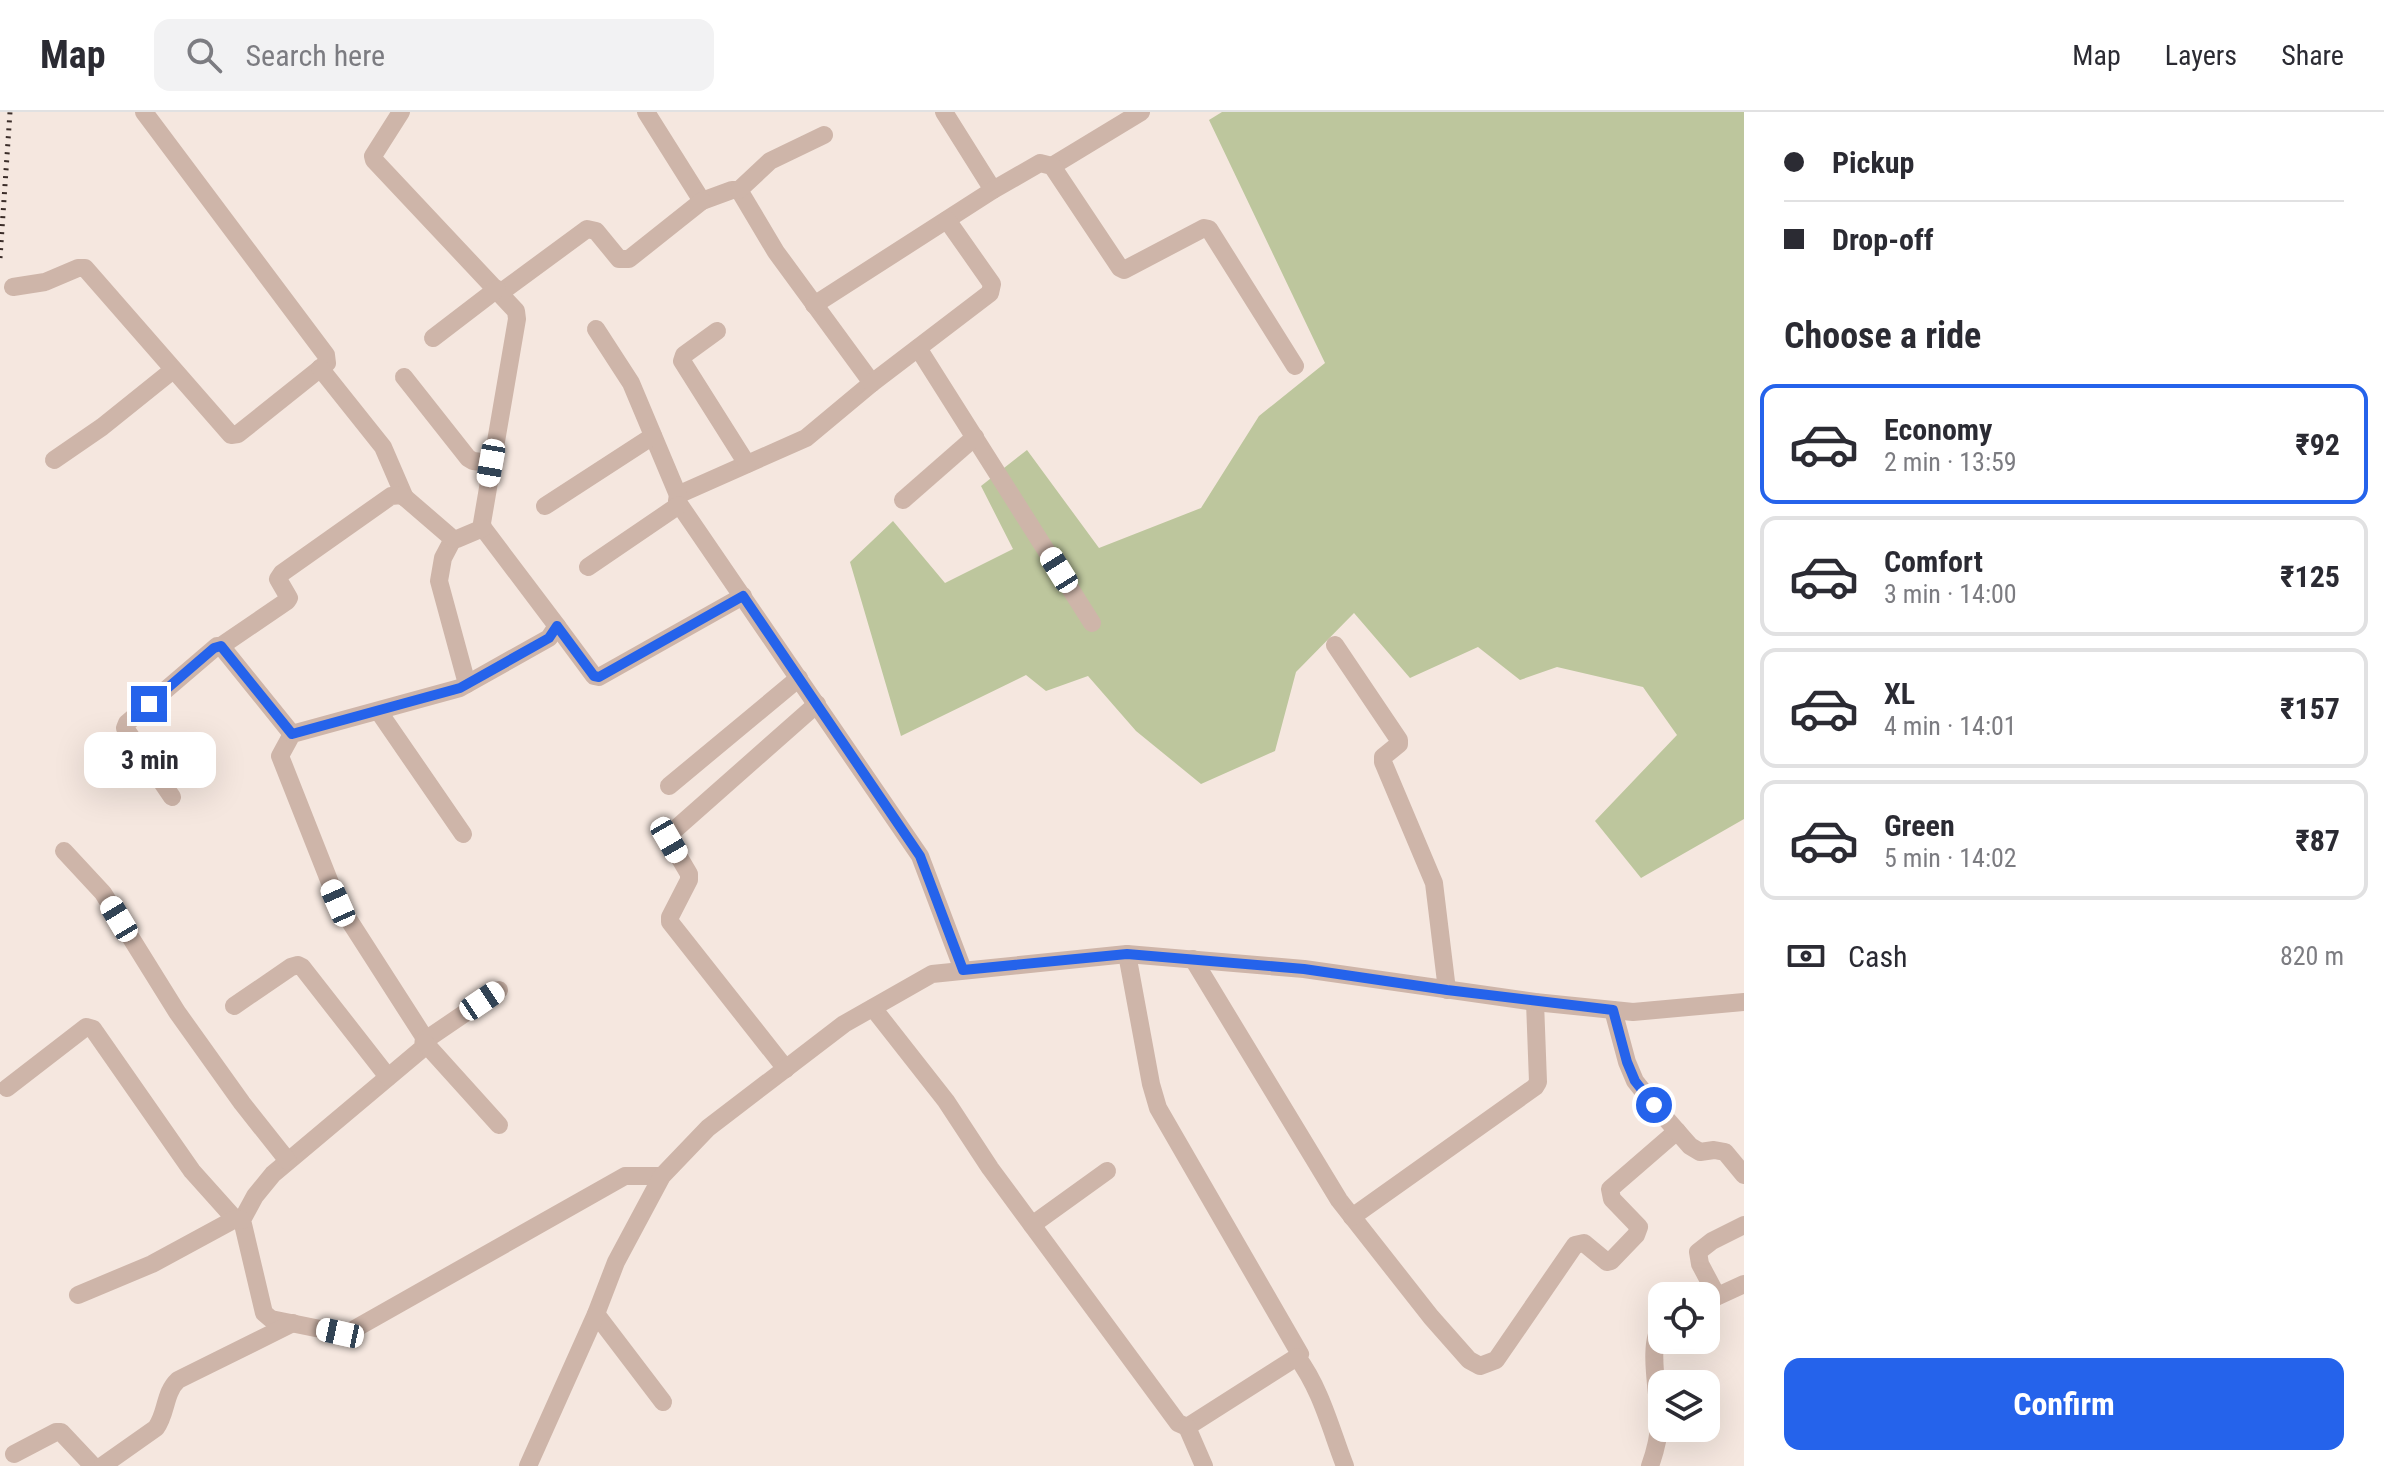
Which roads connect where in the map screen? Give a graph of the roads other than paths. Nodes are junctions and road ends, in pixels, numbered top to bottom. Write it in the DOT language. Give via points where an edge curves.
graph roads {
  1 [pos="144,112"];
  2 [pos="401,112"];
  3 [pos="646,112"];
  4 [pos="944,112"];
  5 [pos="1136,113"];
  6 [pos="824,135"];
  7 [pos="1052,166"];
  8 [pos="739,190"];
  9 [pos="993,190"];
  10 [pos="702,201"];
  11 [pos="947,220"];
  12 [pos="13,287"];
  13 [pos="499,291"];
  14 [pos="814,305"];
  15 [pos="596,329"];
  16 [pos="717,331"];
  17 [pos="433,338"];
  18 [pos="918,348"];
  19 [pos="1295,366"];
  20 [pos="320,368"];
  21 [pos="173,370"];
  22 [pos="404,377"];
  23 [pos="872,383"];
  24 [pos="653,436"];
  25 [pos="975,437"];
  26 [pos="54,460"];
  27 [pos="491,463"];
  28 [pos="747,464"];
  29 [pos="405,498"];
  30 [pos="678,500"];
  31 [pos="903,500"];
  32 [pos="545,506"];
  33 [pos="483,528"];
  34 [pos="453,539"];
  35 [pos="588,567"];
  36 [pos="743,596"];
  37 [pos="1092,623"];
  38 [pos="557,626"];
  39 [pos="1335,645"];
  40 [pos="221,646"];
  41 [pos="799,678"];
  42 [pos="467,684"];
  43 [pos="817,704"];
  44 [pos="379,712"];
  45 [pos="292,734"];
  46 [pos="669,786"];
  47 [pos="172,797"];
  48 [pos="463,834"];
  49 [pos="64,851"];
  50 [pos="1127,954"];
  51 [pos="1193,959"];
  52 [pos="963,970"];
  53 [pos="499,990"];
  54 [pos="1447,990"];
  55 [pos="1535,1002"];
  56 [pos="1744,1002"];
  57 [pos="234,1006"];
  58 [pos="873,1008"];
  59 [pos="1613,1010"];
  60 [pos="424,1042"];
  61 [pos="786,1069"];
  62 [pos="388,1077"];
  63 [pos="7,1088"];
  64 [pos="499,1125"];
  65 [pos="1677,1131"];
  66 [pos="288,1161"];
  67 [pos="1107,1171"];
  68 [pos="1744,1175"];
  69 [pos="662,1176"];
  70 [pos="1352,1217"];
  71 [pos="238,1220"];
  72 [pos="1032,1225"];
  73 [pos="1744,1225"];
  74 [pos="1706,1282"];
  75 [pos="1744,1284"];
  76 [pos="78,1295"];
  77 [pos="1720,1295"];
  78 [pos="596,1314"];
  79 [pos="293,1323"];
  80 [pos="1655,1354"];
  81 [pos="1297,1357"];
  82 [pos="663,1402"];
  83 [pos="1187,1427"];
  84 [pos="14,1454"];
  85 [pos="536,1461"];
  86 [pos="93,1466"];
  87 [pos="102,1466"];
  88 [pos="1204,1466"];
  89 [pos="1345,1466"];
  90 [pos="1650,1466"];
  1 -- 20 [label="street" via="326,355 327,363"];
  2 -- 13 [label="street" via="374,160"];
  3 -- 10 [label="street"];
  4 -- 9 [label="street"];
  5 -- 7 [label="street"];
  6 -- 8 [label="street" via="770,161"];
  7 -- 9 [label="street" via="1040,163"];
  7 -- 19 [label="street" via="1124,270 1209,229"];
  8 -- 10 [label="street"];
  8 -- 14 [label="street"];
  9 -- 11 [label="street"];
  10 -- 13 [label="street" via="629,259 619,259 596,231 587,229"];
  11 -- 14 [label="street"];
  11 -- 18 [label="street" via="993,289"];
  12 -- 21 [label="street" via="85,268"];
  13 -- 17 [label="street"];
  13 -- 27 [label="street" via="517,319"];
  14 -- 23 [label="street"];
  15 -- 24 [label="street" via="631,383"];
  16 -- 28 [label="street" via="682,361"];
  18 -- 23 [label="street"];
  18 -- 25 [label="street"];
  20 -- 21 [label="street" via="235,436"];
  20 -- 29 [label="street" via="380,443"];
  21 -- 26 [label="street"];
  22 -- 27 [label="street" via="468,458"];
  23 -- 28 [label="street" via="806,438"];
  24 -- 30 [label="street"];
  24 -- 32 [label="street"];
  25 -- 31 [label="street"];
  25 -- 37 [label="street"];
  27 -- 33 [label="street"];
  28 -- 30 [label="street"];
  29 -- 34 [label="street"];
  29 -- 40 [label="street" via="391,496 282,573 278,579 287,601"];
  30 -- 35 [label="street"];
  30 -- 36 [label="street"];
  33 -- 34 [label="street"];
  33 -- 38 [label="street"];
  34 -- 42 [label="street" via="439,581"];
  36 -- 38 [label="street" via="599,677"];
  36 -- 41 [label="street"];
  38 -- 42 [label="street" via="549,638"];
  39 -- 54 [label="street" via="1399,740 1383,762 1434,883"];
  40 -- 45 [label="street"];
  40 -- 47 [label="street" via="125,728"];
  41 -- 43 [label="street"];
  41 -- 46 [label="street"];
  42 -- 44 [label="street"];
  43 -- 52 [label="street" via="920,856"];
  43 -- 61 [label="street" via="669,840 689,874 670,922"];
  44 -- 45 [label="street"];
  44 -- 48 [label="street"];
  45 -- 60 [label="street" via="280,756 326,877"];
  49 -- 66 [label="street" via="103,893 177,1012"];
  50 -- 51 [label="street"];
  50 -- 52 [label="street"];
  50 -- 81 [label="street" via="1158,1108 1298,1349"];
  51 -- 54 [label="street"];
  51 -- 70 [label="street"];
  52 -- 58 [label="street" via="932,974"];
  53 -- 60 [label="street"];
  54 -- 55 [label="street"];
  55 -- 59 [label="street"];
  55 -- 70 [label="street" via="1535,1087"];
  56 -- 59 [label="street"];
  57 -- 62 [label="street" via="298,965"];
  58 -- 61 [label="street"];
  58 -- 72 [label="street"];
  59 -- 65 [label="street" via="1635,1081"];
  60 -- 62 [label="street"];
  60 -- 64 [label="street"];
  61 -- 69 [label="street" via="708,1128"];
  62 -- 66 [label="street"];
  63 -- 71 [label="street" via="86,1027 93,1029 192,1171"];
  65 -- 68 [label="street" via="1695,1150 1725,1152"];
  65 -- 70 [label="street" via="1610,1189 1612,1199 1639,1227 1636,1235 1607,1262 1584,1243 1575,1245 1489,1365 1469,1360"];
  66 -- 71 [label="street"];
  67 -- 72 [label="street"];
  69 -- 78 [label="street" via="616,1262"];
  69 -- 79 [label="street" via="625,1176 351,1331"];
  71 -- 76 [label="street"];
  71 -- 79 [label="street" via="264,1313"];
  72 -- 83 [label="street" via="1178,1423"];
  73 -- 74 [label="street" via="1698,1252"];
  75 -- 77 [label="street"];
  78 -- 82 [label="street"];
  78 -- 85 [label="street"];
  79 -- 87 [label="street" via="178,1380 156,1428"];
  80 -- 90 [label="street" via="1659,1427"];
  81 -- 83 [label="street"];
  81 -- 89 [label="street"];
  83 -- 88 [label="street"];
  84 -- 86 [label="street" via="61,1432"];
}
